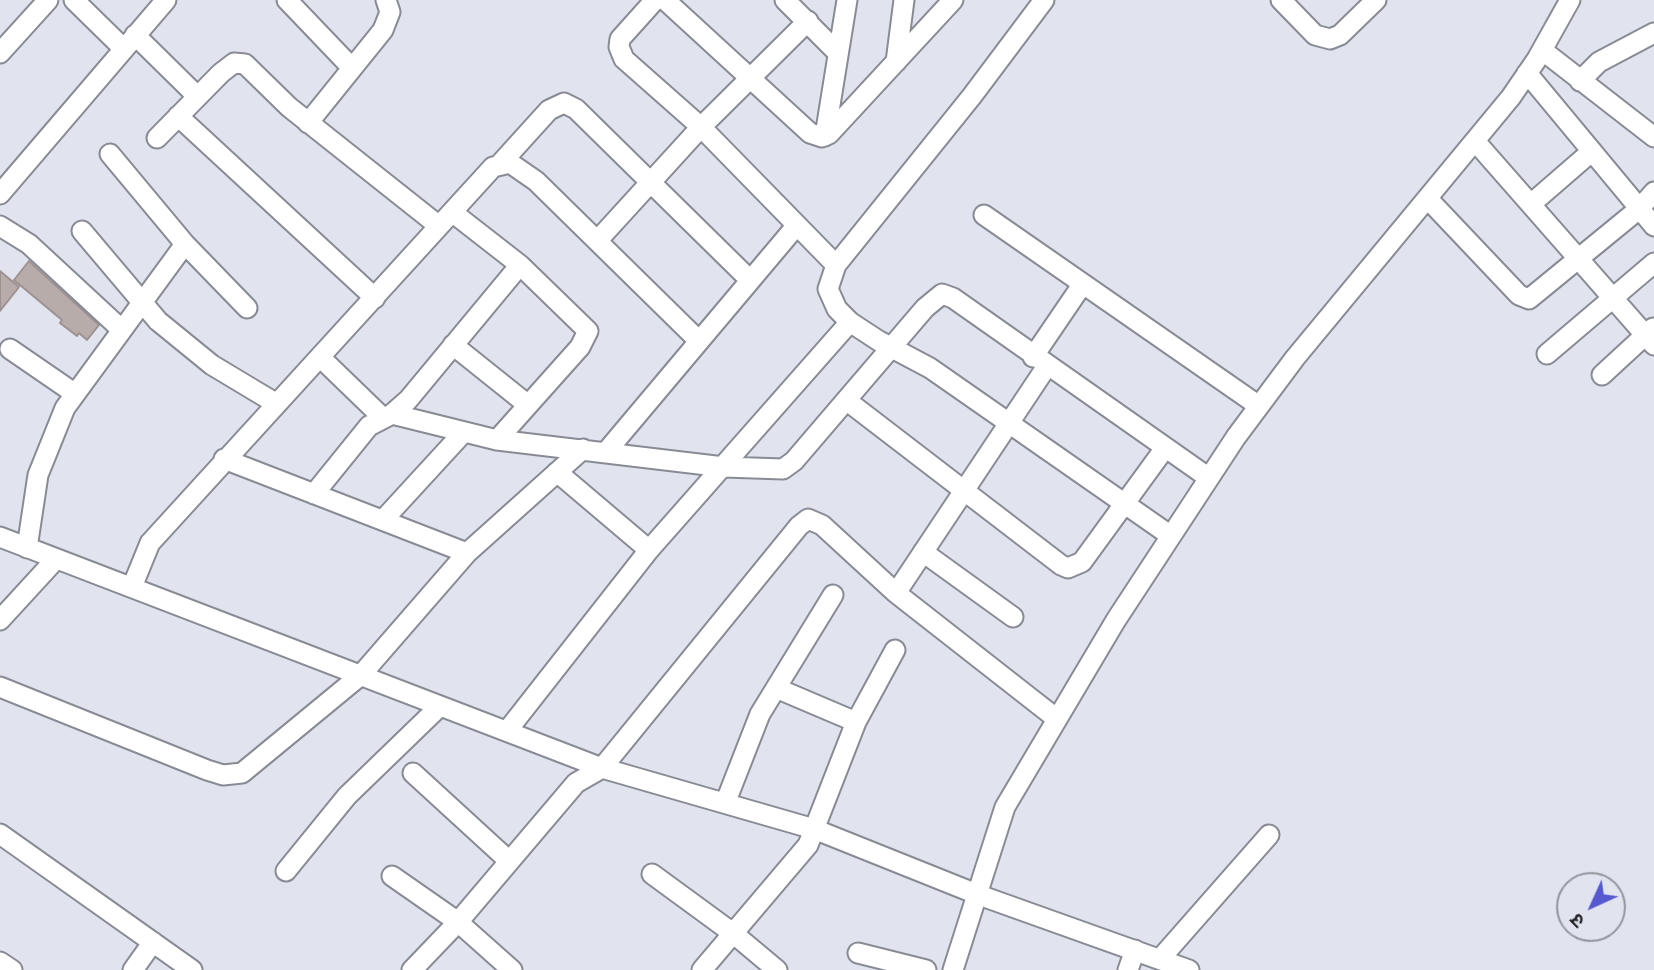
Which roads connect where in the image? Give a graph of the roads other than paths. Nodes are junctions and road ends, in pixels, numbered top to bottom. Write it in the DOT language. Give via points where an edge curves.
graph roads {
  1 [pos="48,0"];
  2 [pos="74,0"];
  3 [pos="166,0"];
  4 [pos="286,0"];
  5 [pos="386,0"];
  6 [pos="655,0"];
  7 [pos="665,0"];
  8 [pos="785,0"];
  9 [pos="847,0"];
  10 [pos="904,0"];
  11 [pos="953,0"];
  12 [pos="1044,0"];
  13 [pos="1281,0"];
  14 [pos="1376,0"];
  15 [pos="1570,0"];
  16 [pos="808,21"];
  17 [pos="1654,33"];
  18 [pos="129,42"];
  19 [pos="1542,50"];
  20 [pos="0,53"];
  21 [pos="838,53"];
  22 [pos="896,62"];
  23 [pos="352,68"];
  24 [pos="1527,73"];
  25 [pos="752,76"];
  26 [pos="1580,81"];
  27 [pos="197,96"];
  28 [pos="178,116"];
  29 [pos="308,123"];
  30 [pos="701,127"];
  31 [pos="825,136"];
  32 [pos="1654,136"];
  33 [pos="157,138"];
  34 [pos="1475,141"];
  35 [pos="1591,152"];
  36 [pos="110,154"];
  37 [pos="501,163"];
  38 [pos="650,182"];
  39 [pos="1654,192"];
  40 [pos="0,194"];
  41 [pos="1428,199"];
  42 [pos="1531,204"];
  43 [pos="1639,209"];
  44 [pos="984,215"];
  45 [pos="446,219"];
  46 [pos="797,225"];
  47 [pos="0,226"];
  48 [pos="1654,226"];
  49 [pos="82,231"];
  50 [pos="598,240"];
  51 [pos="185,244"];
  52 [pos="1580,257"];
  53 [pos="1654,262"];
  54 [pos="520,265"];
  55 [pos="836,265"];
  56 [pos="750,281"];
  57 [pos="1082,285"];
  58 [pos="1613,297"];
  59 [pos="375,298"];
  60 [pos="142,305"];
  61 [pos="247,307"];
  62 [pos="850,321"];
  63 [pos="122,330"];
  64 [pos="1651,336"];
  65 [pos="699,341"];
  66 [pos="453,345"];
  67 [pos="891,347"];
  68 [pos="10,349"];
  69 [pos="1546,354"];
  70 [pos="321,358"];
  71 [pos="1040,362"];
  72 [pos="1602,375"];
  73 [pos="74,393"];
  74 [pos="846,400"];
  75 [pos="277,404"];
  76 [pos="528,405"];
  77 [pos="1259,406"];
  78 [pos="387,415"];
  79 [pos="1007,422"];
  80 [pos="462,434"];
  81 [pos="497,440"];
  82 [pos="1166,448"];
  83 [pos="583,449"];
  84 [pos="606,452"];
  85 [pos="224,459"];
  86 [pos="724,467"];
  87 [pos="557,472"];
  88 [pos="1209,478"];
  89 [pos="962,491"];
  90 [pos="314,494"];
  91 [pos="1125,504"];
  92 [pos="383,520"];
  93 [pos="1171,536"];
  94 [pos="0,537"];
  95 [pos="27,548"];
  96 [pos="649,550"];
  97 [pos="923,552"];
  98 [pos="467,553"];
  99 [pos="57,559"];
  100 [pos="132,587"];
  101 [pos="895,593"];
  102 [pos="832,595"];
  103 [pos="1013,617"];
  104 [pos="0,620"];
  105 [pos="895,650"];
  106 [pos="361,675"];
  107 [pos="0,687"];
  108 [pos="776,688"];
  109 [pos="440,706"];
  110 [pos="1057,719"];
  111 [pos="856,722"];
  112 [pos="508,732"];
  113 [pos="602,768"];
  114 [pos="413,773"];
  115 [pos="726,801"];
  116 [pos="814,829"];
  117 [pos="0,834"];
  118 [pos="1269,835"];
  119 [pos="508,860"];
  120 [pos="286,871"];
  121 [pos="652,874"];
  122 [pos="392,876"];
  123 [pos="979,895"];
  124 [pos="458,922"];
  125 [pos="734,934"];
  126 [pos="153,942"];
  127 [pos="1135,950"];
  128 [pos="858,953"];
  129 [pos="1160,959"];
  130 [pos="0,962"];
  131 [pos="12,970"];
  132 [pos="133,970"];
  133 [pos="192,970"];
  134 [pos="412,970"];
  135 [pos="512,970"];
  136 [pos="702,970"];
  137 [pos="777,970"];
  138 [pos="926,970"];
  139 [pos="953,970"];
  140 [pos="1128,970"];
  141 [pos="1187,970"];
  1 -- 20 [label="street"];
  2 -- 18 [label="street"];
  3 -- 18 [label="street"];
  4 -- 23 [label="street"];
  5 -- 23 [label="street" via="388,20"];
  6 -- 30 [label="street" via="624,32 621,53"];
  7 -- 25 [label="street"];
  8 -- 16 [label="street"];
  9 -- 21 [label="street"];
  10 -- 22 [label="street"];
  11 -- 22 [label="street"];
  12 -- 55 [label="street"];
  13 -- 14 [label="street" via="1315,35 1331,39"];
  15 -- 19 [label="street"];
  16 -- 21 [label="street"];
  16 -- 25 [label="street"];
  17 -- 26 [label="street" via="1599,62"];
  18 -- 27 [label="street"];
  18 -- 40 [label="street"];
  19 -- 24 [label="street"];
  19 -- 26 [label="street"];
  21 -- 31 [label="street"];
  22 -- 31 [label="street"];
  23 -- 29 [label="street"];
  24 -- 34 [label="street"];
  24 -- 35 [label="street"];
  25 -- 30 [label="street"];
  25 -- 31 [label="street" via="810,133"];
  26 -- 32 [label="street"];
  27 -- 28 [label="street"];
  27 -- 29 [label="street" via="229,66 240,63 256,71"];
  28 -- 33 [label="street"];
  28 -- 59 [label="street"];
  29 -- 45 [label="street"];
  30 -- 38 [label="street"];
  30 -- 46 [label="street"];
  34 -- 41 [label="street"];
  34 -- 42 [label="street"];
  35 -- 42 [label="street"];
  35 -- 43 [label="street"];
  36 -- 51 [label="street"];
  37 -- 38 [label="street" via="549,110 564,103 576,109"];
  37 -- 45 [label="street" via="483,176"];
  37 -- 50 [label="street" via="522,169"];
  38 -- 50 [label="street"];
  38 -- 56 [label="street"];
  39 -- 43 [label="street"];
  41 -- 52 [label="street" via="1526,299 1535,297"];
  41 -- 77 [label="street"];
  42 -- 52 [label="street"];
  43 -- 48 [label="street"];
  43 -- 52 [label="street"];
  44 -- 57 [label="street"];
  45 -- 54 [label="street"];
  45 -- 59 [label="street"];
  46 -- 55 [label="street"];
  46 -- 56 [label="street"];
  47 -- 63 [label="street" via="29,244"];
  49 -- 60 [label="street"];
  50 -- 65 [label="street"];
  51 -- 60 [label="street"];
  51 -- 61 [label="street"];
  52 -- 58 [label="street"];
  53 -- 58 [label="street"];
  54 -- 66 [label="street"];
  54 -- 76 [label="street" via="588,331 586,340"];
  55 -- 62 [label="street" via="829,281 830,298"];
  56 -- 65 [label="street"];
  57 -- 71 [label="street"];
  57 -- 77 [label="street"];
  58 -- 64 [label="street"];
  58 -- 69 [label="street"];
  59 -- 70 [label="street"];
  60 -- 63 [label="street"];
  60 -- 75 [label="street" via="212,365"];
  62 -- 67 [label="street"];
  62 -- 86 [label="street"];
  63 -- 73 [label="street"];
  64 -- 72 [label="street"];
  65 -- 84 [label="street"];
  66 -- 76 [label="street"];
  66 -- 78 [label="street"];
  67 -- 71 [label="street" via="932,299 942,294"];
  67 -- 74 [label="street"];
  67 -- 79 [label="street" via="930,368"];
  68 -- 73 [label="street"];
  70 -- 75 [label="street"];
  70 -- 78 [label="street"];
  71 -- 79 [label="street"];
  71 -- 82 [label="street"];
  73 -- 95 [label="street" via="38,475"];
  74 -- 86 [label="street" via="789,466 768,470"];
  74 -- 89 [label="street"];
  75 -- 85 [label="street"];
  76 -- 81 [label="street"];
  77 -- 88 [label="street"];
  78 -- 80 [label="street"];
  78 -- 90 [label="street" via="369,426"];
  79 -- 89 [label="street"];
  79 -- 91 [label="street"];
  80 -- 81 [label="street"];
  80 -- 92 [label="street"];
  81 -- 83 [label="street"];
  82 -- 88 [label="street"];
  82 -- 91 [label="street"];
  83 -- 84 [label="street"];
  83 -- 87 [label="street"];
  84 -- 86 [label="street"];
  85 -- 90 [label="street"];
  85 -- 100 [label="street" via="150,543"];
  86 -- 96 [label="street"];
  87 -- 96 [label="street"];
  87 -- 98 [label="street"];
  88 -- 93 [label="street"];
  89 -- 91 [label="street" via="1068,568 1083,562"];
  89 -- 97 [label="street"];
  90 -- 92 [label="street"];
  91 -- 93 [label="street"];
  92 -- 98 [label="street"];
  93 -- 110 [label="street"];
  94 -- 95 [label="street"];
  95 -- 99 [label="street"];
  96 -- 112 [label="street"];
  97 -- 101 [label="street"];
  97 -- 103 [label="street"];
  98 -- 106 [label="street"];
  99 -- 100 [label="street"];
  99 -- 104 [label="street"];
  100 -- 106 [label="street"];
  101 -- 110 [label="street"];
  101 -- 113 [label="street" via="822,525 812,519 805,521"];
  102 -- 108 [label="street"];
  105 -- 111 [label="street"];
  106 -- 107 [label="street" via="242,773 232,775 207,770"];
  106 -- 109 [label="street"];
  108 -- 111 [label="street"];
  108 -- 115 [label="street" via="760,714"];
  109 -- 112 [label="street"];
  109 -- 120 [label="street" via="347,796"];
  110 -- 123 [label="street" via="1005,807"];
  111 -- 116 [label="street"];
  112 -- 113 [label="street"];
  113 -- 115 [label="street"];
  113 -- 119 [label="street" via="576,783"];
  114 -- 119 [label="street"];
  115 -- 116 [label="street"];
  116 -- 123 [label="street"];
  116 -- 125 [label="street" via="808,845"];
  117 -- 126 [label="street"];
  118 -- 129 [label="street"];
  119 -- 124 [label="street"];
  121 -- 125 [label="street"];
  122 -- 124 [label="street"];
  123 -- 127 [label="street"];
  123 -- 139 [label="street"];
  124 -- 134 [label="street"];
  124 -- 135 [label="street"];
  125 -- 136 [label="street"];
  125 -- 137 [label="street"];
  126 -- 132 [label="street"];
  126 -- 133 [label="street"];
  127 -- 129 [label="street"];
  127 -- 140 [label="street"];
  128 -- 138 [label="street"];
  129 -- 141 [label="street"];
  130 -- 131 [label="street"];
}
